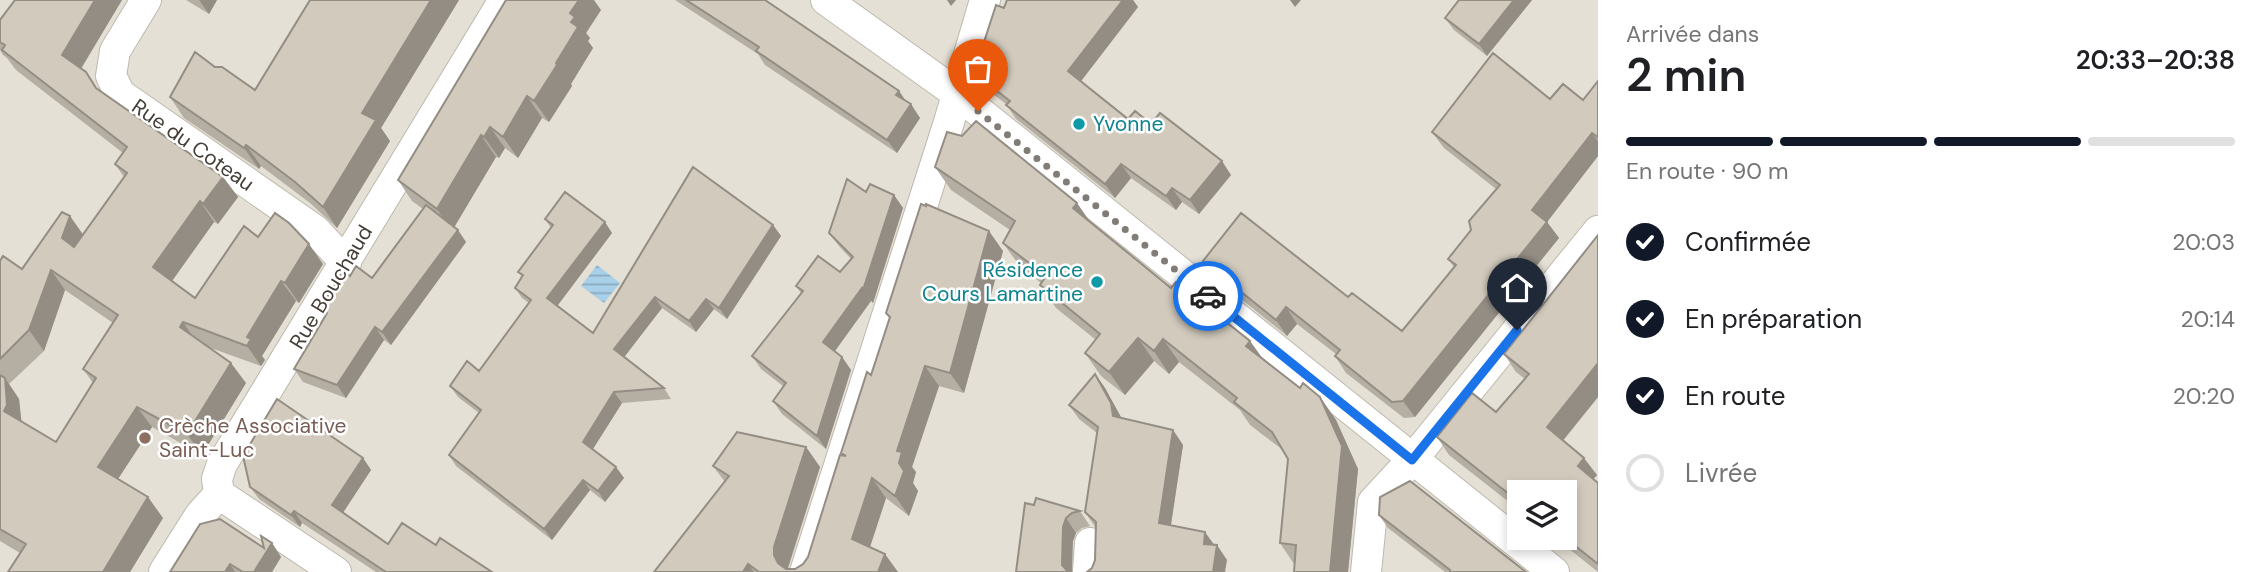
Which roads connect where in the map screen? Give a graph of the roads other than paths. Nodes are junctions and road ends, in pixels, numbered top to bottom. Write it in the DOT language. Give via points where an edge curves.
graph roads {
  1 [pos="146,0"];
  2 [pos="504,0"];
  3 [pos="826,0"];
  4 [pos="985,0"];
  5 [pos="956,93"];
  6 [pos="1598,232"];
  7 [pos="346,263"];
  8 [pos="1412,460"];
  9 [pos="219,494"];
  10 [pos="164,572"];
  11 [pos="336,572"];
  12 [pos="805,572"];
  13 [pos="1366,572"];
  14 [pos="1554,572"];
  1 -- 7 [label="street, Rue du Coteau" via="115,51 111,76 120,94 315,230"];
  2 -- 7 [label="street, Rue Bouchaud"];
  3 -- 5 [label="street"];
  4 -- 5 [label="street"];
  5 -- 8 [label="street"];
  5 -- 12 [label="street"];
  6 -- 8 [label="street"];
  7 -- 9 [label="street, Rue Bouchaud" via="222,464"];
  8 -- 13 [label="street" via="1373,502"];
  8 -- 14 [label="street"];
  9 -- 10 [label="street" via="200,514"];
  9 -- 11 [label="street"];
}
